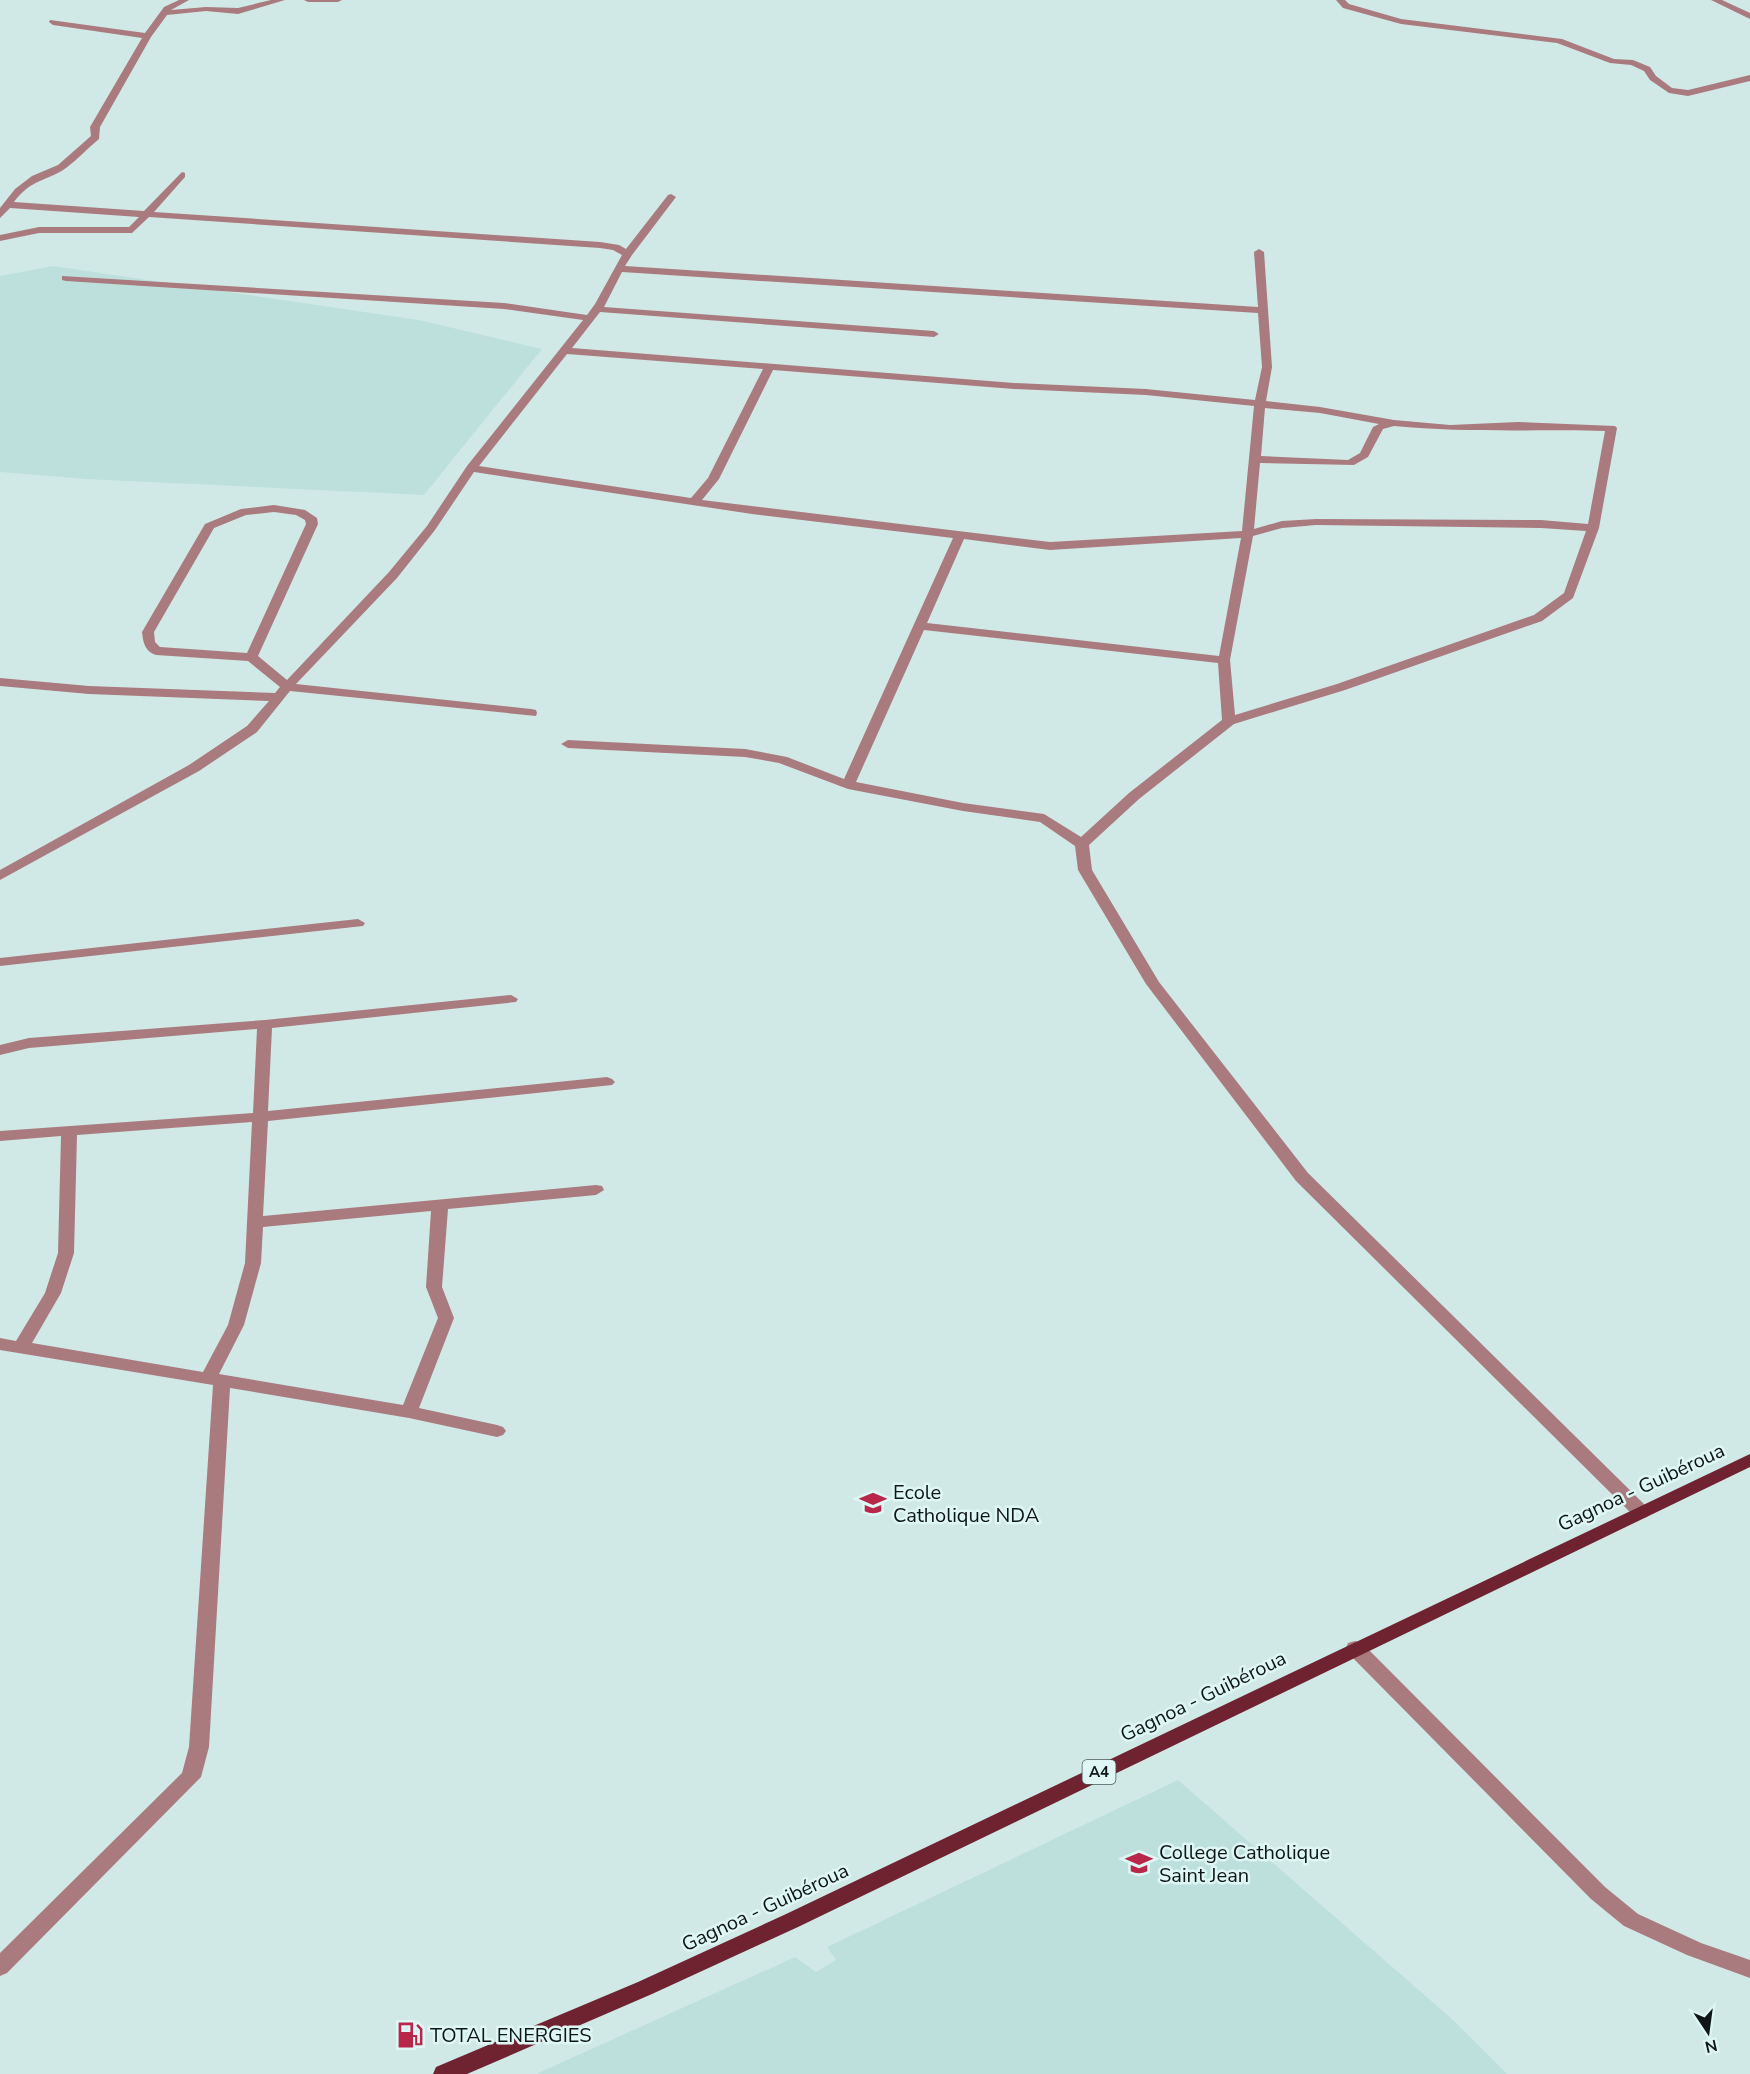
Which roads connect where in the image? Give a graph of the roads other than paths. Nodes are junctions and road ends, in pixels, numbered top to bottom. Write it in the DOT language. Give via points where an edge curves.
graph roads {
  1 [pos="184,0"];
  2 [pos="281,0"];
  3 [pos="308,0"];
  4 [pos="338,0"];
  5 [pos="1340,0"];
  6 [pos="1715,0"];
  7 [pos="163,15"];
  8 [pos="1750,16"];
  9 [pos="53,22"];
  10 [pos="147,36"];
  11 [pos="1750,78"];
  12 [pos="182,175"];
  13 [pos="671,197"];
  14 [pos="9,205"];
  15 [pos="147,213"];
  16 [pos="0,215"];
  17 [pos="0,238"];
  18 [pos="1259,252"];
  19 [pos="627,254"];
  20 [pos="620,268"];
  21 [pos="66,278"];
  22 [pos="1264,310"];
  23 [pos="593,314"];
  24 [pos="934,334"];
  25 [pos="562,350"];
  26 [pos="769,368"];
  27 [pos="1260,404"];
  28 [pos="1394,423"];
  29 [pos="1255,459"];
  30 [pos="471,468"];
  31 [pos="696,500"];
  32 [pos="1593,528"];
  33 [pos="1248,534"];
  34 [pos="960,535"];
  35 [pos="919,626"];
  36 [pos="251,657"];
  37 [pos="1224,660"];
  38 [pos="0,682"];
  39 [pos="288,687"];
  40 [pos="278,697"];
  41 [pos="531,713"];
  42 [pos="1229,721"];
  43 [pos="568,744"];
  44 [pos="848,785"];
  45 [pos="1082,844"];
  46 [pos="0,876"];
  47 [pos="358,923"];
  48 [pos="0,962"];
  49 [pos="512,999"];
  50 [pos="266,1024"];
  51 [pos="0,1050"];
  52 [pos="607,1082"];
  53 [pos="261,1117"];
  54 [pos="69,1133"];
  55 [pos="0,1136"];
  56 [pos="596,1190"];
  57 [pos="440,1204"];
  58 [pos="258,1222"];
  59 [pos="0,1344"];
  60 [pos="21,1347"];
  61 [pos="215,1382"];
  62 [pos="409,1412"];
  63 [pos="497,1431"];
  64 [pos="1750,1460"];
  65 [pos="1641,1512"];
  66 [pos="1355,1648"];
  67 [pos="0,1967"];
  68 [pos="1750,1969"];
  69 [pos="444,2074"];
  1 -- 7 [label="street"];
  2 -- 7 [label="street" via="238,11 178,10"];
  3 -- 4 [label="street"];
  5 -- 11 [label="street" via="1346,6 1401,21 1559,41 1613,62 1634,63 1647,69 1669,90 1688,93"];
  6 -- 8 [label="street"];
  7 -- 10 [label="street"];
  9 -- 10 [label="street"];
  10 -- 14 [label="street" via="95,127 96,137 61,167 35,178 18,191"];
  12 -- 15 [label="street"];
  13 -- 19 [label="street"];
  14 -- 15 [label="street"];
  14 -- 16 [label="street"];
  15 -- 17 [label="street" via="132,230 39,230"];
  15 -- 19 [label="street" via="600,245 616,247"];
  18 -- 22 [label="street"];
  19 -- 20 [label="street"];
  20 -- 22 [label="street"];
  20 -- 23 [label="street"];
  21 -- 23 [label="street"];
  22 -- 27 [label="street" via="1267,367"];
  23 -- 24 [label="street"];
  23 -- 25 [label="street"];
  25 -- 26 [label="street"];
  25 -- 30 [label="street"];
  26 -- 27 [label="street" via="1092,392 1146,392"];
  26 -- 31 [label="street" via="713,479"];
  27 -- 28 [label="street"];
  27 -- 29 [label="street"];
  28 -- 29 [label="street" via="1379,428 1364,455 1350,463"];
  28 -- 32 [label="street" via="1450,428 1611,428"];
  29 -- 33 [label="street"];
  30 -- 31 [label="street"];
  30 -- 39 [label="street" via="431,528 393,575"];
  31 -- 34 [label="street" via="752,511"];
  32 -- 33 [label="street" via="1316,522"];
  32 -- 42 [label="street" via="1569,595 1538,618 1341,687"];
  33 -- 34 [label="street" via="1050,546"];
  33 -- 37 [label="street"];
  34 -- 35 [label="street"];
  35 -- 37 [label="street"];
  35 -- 44 [label="street"];
  36 -- 36 [label="street" via="156,651 149,644 148,632 209,526 219,518 248,510 298,512 311,518 312,524"];
  36 -- 39 [label="street"];
  37 -- 42 [label="street"];
  38 -- 40 [label="street" via="89,690"];
  39 -- 40 [label="street"];
  39 -- 41 [label="street"];
  40 -- 46 [label="street" via="252,729 194,768"];
  42 -- 45 [label="street" via="1134,796"];
  43 -- 44 [label="street" via="745,753 782,760"];
  44 -- 45 [label="street" via="1044,818"];
  45 -- 65 [label="street" via="1086,870 1153,984 1302,1177"];
  47 -- 48 [label="street"];
  49 -- 50 [label="street"];
  50 -- 51 [label="street" via="29,1043"];
  50 -- 53 [label="street"];
  52 -- 53 [label="street"];
  53 -- 54 [label="street"];
  53 -- 58 [label="street"];
  54 -- 55 [label="street"];
  54 -- 60 [label="street" via="66,1253 53,1293"];
  56 -- 57 [label="street"];
  57 -- 58 [label="street"];
  57 -- 62 [label="street" via="434,1287 446,1318"];
  58 -- 61 [label="street" via="254,1263 245,1297"];
  59 -- 60 [label="street"];
  60 -- 61 [label="street"];
  61 -- 62 [label="street"];
  61 -- 67 [label="street" via="199,1747 191,1776"];
  62 -- 63 [label="street"];
  64 -- 65 [label="main road, Gagnoa - Guibéroua / A4"];
  65 -- 66 [label="main road, Gagnoa - Guibéroua / A4"];
  66 -- 68 [label="street" via="1598,1893 1631,1920"];
  66 -- 69 [label="main road, Gagnoa - Guibéroua / A4" via="791,1921"];
}
